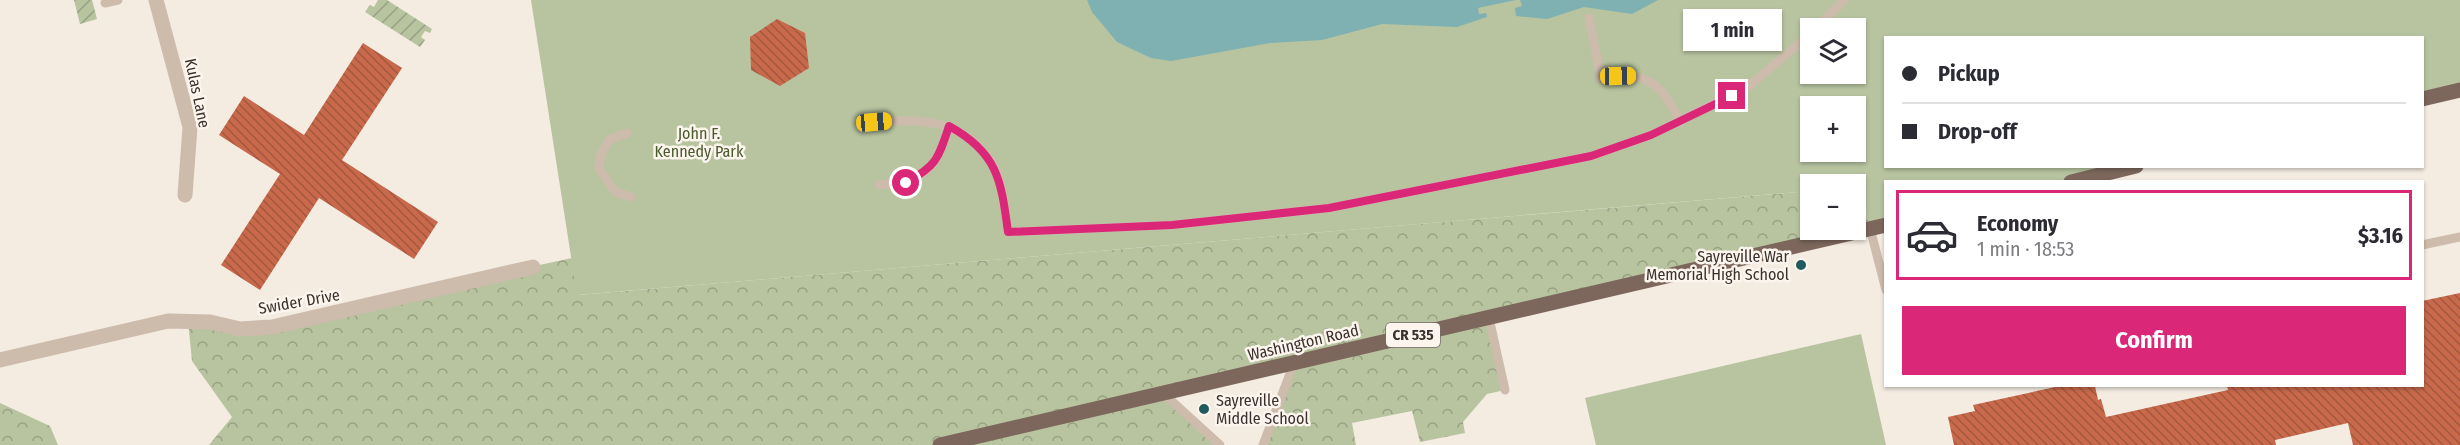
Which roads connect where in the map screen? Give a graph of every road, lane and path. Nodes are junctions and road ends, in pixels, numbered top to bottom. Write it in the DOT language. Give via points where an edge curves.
graph roads {
  1 [pos="118,0"];
  2 [pos="156,0"];
  3 [pos="1844,0"];
  4 [pos="105,3"];
  5 [pos="1589,18"];
  6 [pos="1826,18"];
  7 [pos="1800,43"];
  8 [pos="1618,76"];
  9 [pos="1601,79"];
  10 [pos="2460,90"];
  11 [pos="2424,99"];
  12 [pos="874,122"];
  13 [pos="1681,122"];
  14 [pos="949,126"];
  15 [pos="627,133"];
  16 [pos="2128,168"];
  17 [pos="2080,180"];
  18 [pos="879,185"];
  19 [pos="185,195"];
  20 [pos="631,197"];
  21 [pos="1878,227"];
  22 [pos="2460,237"];
  23 [pos="2424,245"];
  24 [pos="533,267"];
  25 [pos="1884,274"];
  26 [pos="1489,318"];
  27 [pos="0,360"];
  28 [pos="1294,363"];
  29 [pos="1505,390"];
  30 [pos="1164,394"];
  31 [pos="940,445"];
  32 [pos="1220,445"];
  33 [pos="1263,445"];
  1 -- 4 [label="lane"];
  2 -- 19 [label="street, Kulas Lane" via="190,127"];
  3 -- 6 [label="lane"];
  5 -- 9 [label="lane"];
  7 -- 13 [label="lane" via="1748,87"];
  8 -- 13 [label="lane" via="1656,84"];
  10 -- 11 [label="main road"];
  12 -- 14 [label="lane" via="908,119"];
  13 -- 14 [label="lane" via="1591,156 1329,208 1172,225 1008,232 1003,193 992,163 972,139"];
  14 -- 18 [label="lane" via="930,169 906,183"];
  15 -- 20 [label="lane" via="610,139 601,154 599,168 615,192"];
  16 -- 17 [label="main road"];
  21 -- 25 [label="lane"];
  21 -- 26 [label="main road, Washington Road / CR 535"];
  22 -- 23 [label="lane"];
  24 -- 27 [label="street, Swider Drive" via="272,327 240,329 210,322 168,321"];
  26 -- 28 [label="main road, Washington Road / CR 535"];
  26 -- 29 [label="lane"];
  28 -- 30 [label="main road, Washington Road / CR 535"];
  28 -- 33 [label="lane"];
  30 -- 31 [label="main road, Washington Road / CR 535"];
  30 -- 32 [label="lane"];
}
